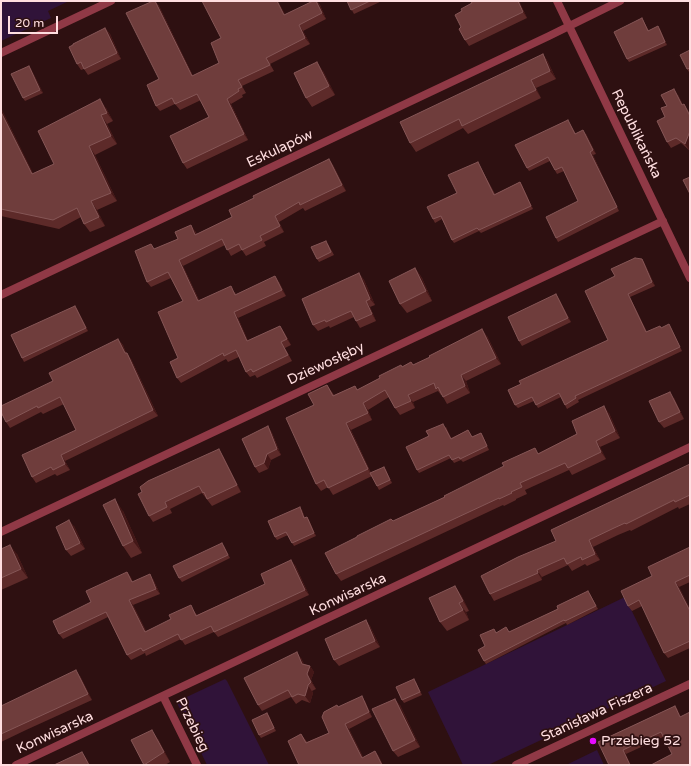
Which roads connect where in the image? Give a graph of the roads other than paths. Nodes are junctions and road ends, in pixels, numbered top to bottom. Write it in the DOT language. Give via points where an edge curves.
graph roads {
  1 [pos="111,1"];
  2 [pos="557,1"];
  3 [pos="620,1"];
  4 [pos="569,26"];
  5 [pos="1,53"];
  6 [pos="663,221"];
  7 [pos="690,278"];
  8 [pos="1,295"];
  9 [pos="690,447"];
  10 [pos="1,532"];
  11 [pos="690,684"];
  12 [pos="163,696"];
  13 [pos="16,765"];
  14 [pos="197,765"];
  15 [pos="516,765"];
  1 -- 5 [label="street"];
  2 -- 4 [label="street, Republikańska"];
  3 -- 4 [label="street, Eskulapów"];
  4 -- 6 [label="street, Republikańska"];
  4 -- 8 [label="street, Eskulapów"];
  6 -- 7 [label="street, Republikańska"];
  6 -- 10 [label="street, Dziewosłęby"];
  9 -- 12 [label="street, Konwisarska"];
  11 -- 15 [label="street, Stanisława Fiszera"];
  12 -- 13 [label="street, Konwisarska"];
  12 -- 14 [label="street, Przebieg"];
}
